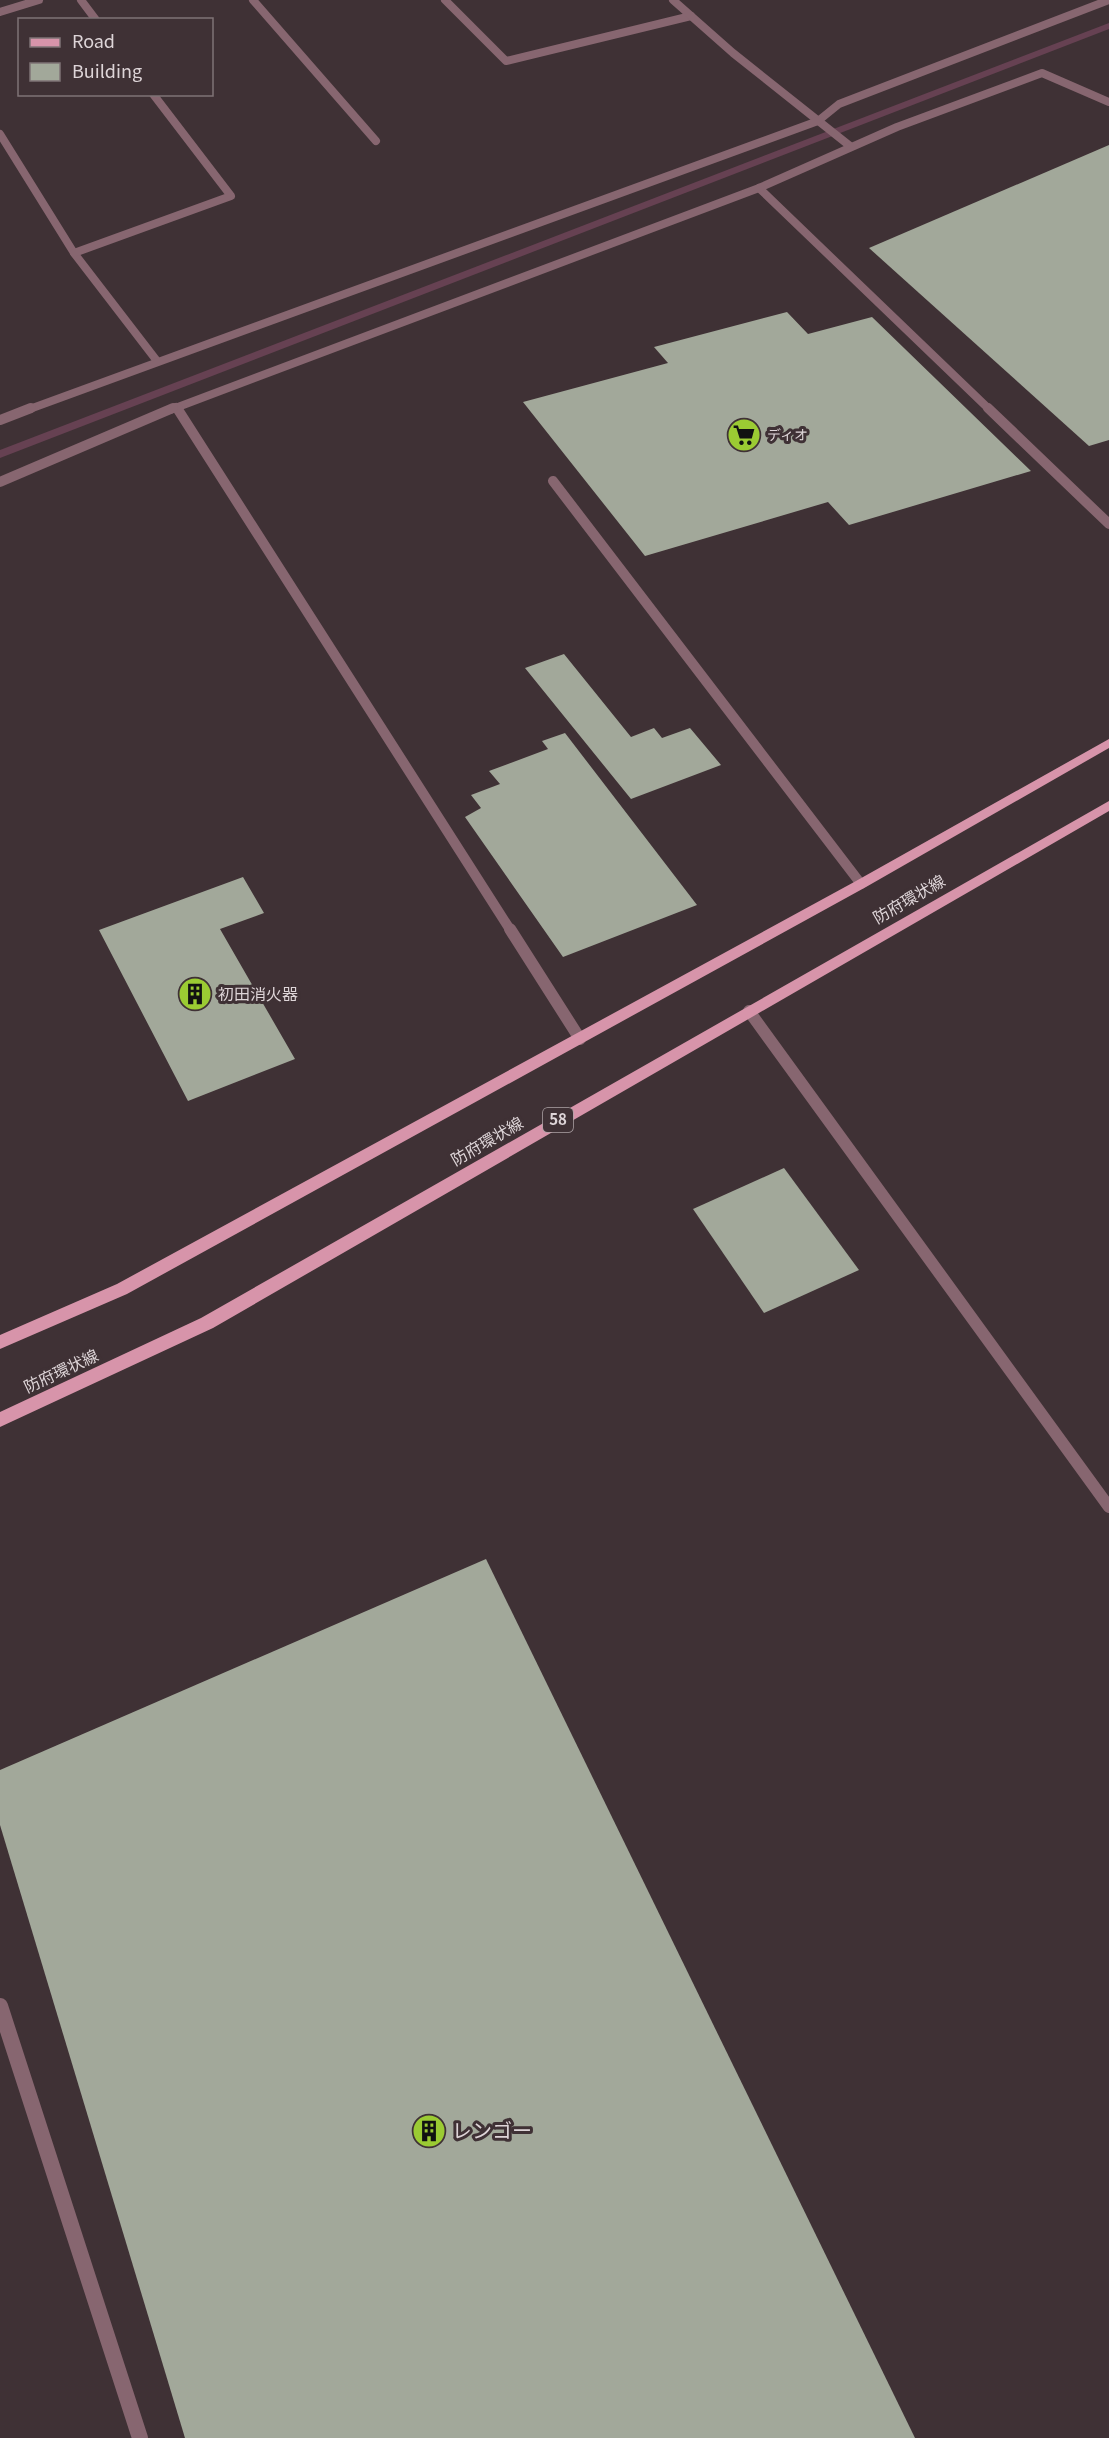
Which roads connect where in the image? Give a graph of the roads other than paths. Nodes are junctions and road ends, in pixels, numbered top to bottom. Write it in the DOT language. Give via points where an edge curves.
graph roads {
  1 [pos="39,0"];
  2 [pos="81,0"];
  3 [pos="253,0"];
  4 [pos="445,0"];
  5 [pos="673,0"];
  6 [pos="1109,0"];
  7 [pos="0,12"];
  8 [pos="691,16"];
  9 [pos="94,18"];
  10 [pos="155,96"];
  11 [pos="1109,102"];
  12 [pos="818,121"];
  13 [pos="0,134"];
  14 [pos="376,141"];
  15 [pos="850,146"];
  16 [pos="759,188"];
  17 [pos="74,253"];
  18 [pos="157,361"];
  19 [pos="176,406"];
  20 [pos="0,420"];
  21 [pos="553,481"];
  22 [pos="0,482"];
  23 [pos="1109,524"];
  24 [pos="1109,743"];
  25 [pos="1109,805"];
  26 [pos="861,884"];
  27 [pos="749,1011"];
  28 [pos="580,1039"];
  29 [pos="0,1342"];
  30 [pos="0,1420"];
  31 [pos="1109,1507"];
  32 [pos="0,2006"];
  33 [pos="140,2438"];
  1 -- 7 [label="street"];
  2 -- 9 [label="street"];
  3 -- 14 [label="street"];
  4 -- 8 [label="street" via="506,61"];
  5 -- 8 [label="street"];
  6 -- 12 [label="street" via="839,104"];
  8 -- 12 [label="street"];
  10 -- 17 [label="street" via="231,196"];
  11 -- 15 [label="street" via="1042,73"];
  12 -- 15 [label="street"];
  12 -- 18 [label="street"];
  13 -- 17 [label="street"];
  15 -- 16 [label="street"];
  16 -- 19 [label="street"];
  16 -- 23 [label="street"];
  17 -- 18 [label="street"];
  18 -- 20 [label="street"];
  19 -- 22 [label="street"];
  19 -- 28 [label="street"];
  21 -- 26 [label="street"];
  24 -- 26 [label="main road"];
  25 -- 27 [label="main road, 防府環状線 / 58"];
  26 -- 28 [label="main road"];
  27 -- 30 [label="main road, 防府環状線 / 58" via="207,1323"];
  27 -- 31 [label="street"];
  28 -- 29 [label="main road" via="122,1289"];
  32 -- 33 [label="street"];
}
